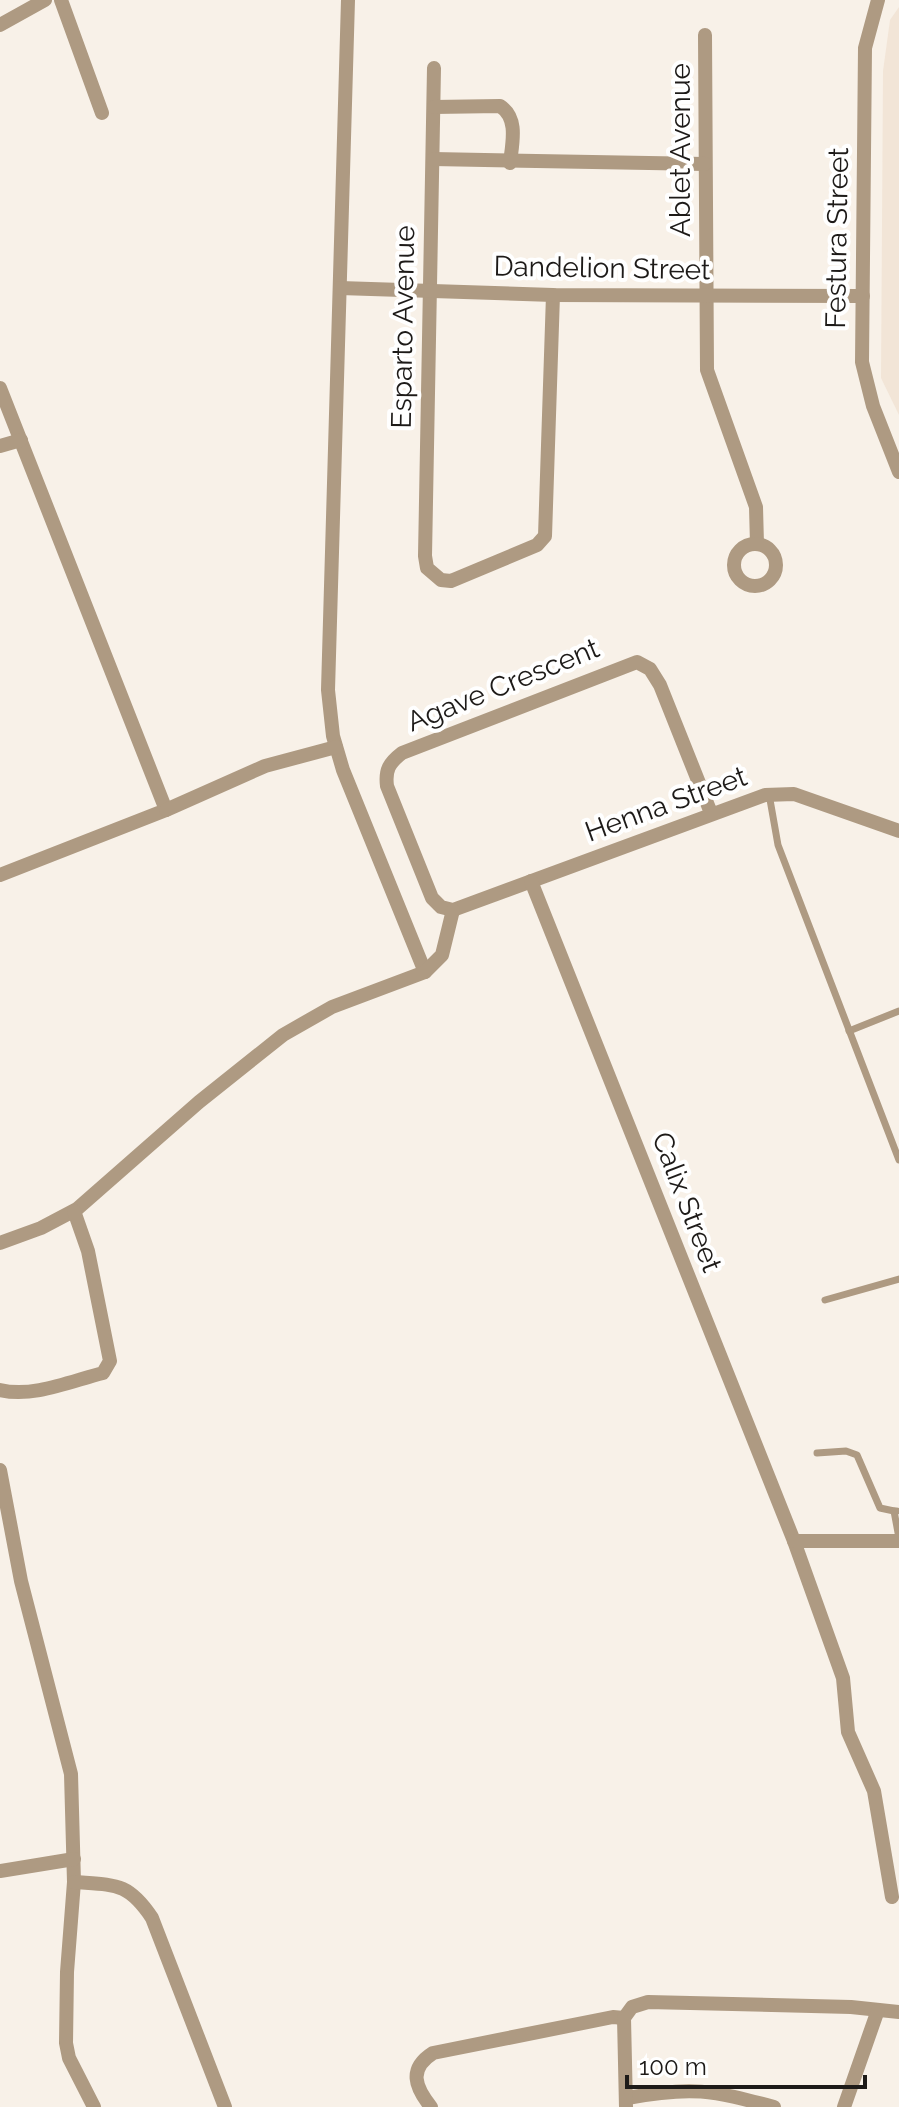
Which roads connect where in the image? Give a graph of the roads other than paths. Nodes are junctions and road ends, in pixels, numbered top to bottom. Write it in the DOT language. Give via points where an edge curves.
graph roads {
  1 [pos="45,0"];
  2 [pos="61,0"];
  3 [pos="348,0"];
  4 [pos="878,0"];
  5 [pos="0,25"];
  6 [pos="705,35"];
  7 [pos="434,68"];
  8 [pos="434,107"];
  9 [pos="102,113"];
  10 [pos="433,159"];
  11 [pos="510,163"];
  12 [pos="705,164"];
  13 [pos="340,288"];
  14 [pos="429,291"];
  15 [pos="553,295"];
  16 [pos="707,296"];
  17 [pos="863,296"];
  18 [pos="0,388"];
  19 [pos="21,440"];
  20 [pos="0,446"];
  21 [pos="899,472"];
  22 [pos="757,544"];
  23 [pos="336,747"];
  24 [pos="769,794"];
  25 [pos="166,810"];
  26 [pos="711,813"];
  27 [pos="899,831"];
  28 [pos="0,875"];
  29 [pos="531,881"];
  30 [pos="453,910"];
  31 [pos="425,972"];
  32 [pos="899,1011"];
  33 [pos="849,1031"];
  34 [pos="899,1160"];
  35 [pos="74,1211"];
  36 [pos="0,1243"];
  37 [pos="899,1279"];
  38 [pos="825,1300"];
  39 [pos="0,1390"];
  40 [pos="817,1453"];
  41 [pos="0,1470"];
  42 [pos="897,1511"];
  43 [pos="899,1539"];
  44 [pos="794,1541"];
  45 [pos="74,1859"];
  46 [pos="0,1871"];
  47 [pos="74,1882"];
  48 [pos="892,1897"];
  49 [pos="878,2010"];
  50 [pos="899,2012"];
  51 [pos="624,2018"];
  52 [pos="626,2102"];
  53 [pos="767,2106"];
  54 [pos="94,2107"];
  55 [pos="225,2107"];
  56 [pos="431,2107"];
  57 [pos="844,2107"];
  1 -- 5 [label="street"];
  2 -- 9 [label="street"];
  3 -- 13 [label="street"];
  4 -- 17 [label="street, Festura Street" via="865,48"];
  6 -- 12 [label="street, Ablet Avenue"];
  7 -- 8 [label="street, Esparto Avenue"];
  8 -- 10 [label="street, Esparto Avenue"];
  8 -- 11 [label="street" via="506,110 513,128"];
  10 -- 11 [label="street"];
  10 -- 14 [label="street, Esparto Avenue"];
  11 -- 12 [label="street"];
  12 -- 16 [label="street, Ablet Avenue"];
  13 -- 14 [label="street, Dandelion Street"];
  13 -- 23 [label="street" via="328,612 328,690"];
  14 -- 15 [label="street, Dandelion Street"];
  14 -- 15 [label="street, Esparto Avenue" via="425,556 427,568 451,581 537,545 545,536"];
  15 -- 16 [label="street, Dandelion Street"];
  16 -- 17 [label="street, Dandelion Street"];
  16 -- 22 [label="street, Ablet Avenue" via="707,370 756,507"];
  17 -- 21 [label="street, Festura Street" via="866,386"];
  18 -- 19 [label="street"];
  19 -- 20 [label="street"];
  19 -- 25 [label="street"];
  23 -- 25 [label="street" via="265,766"];
  23 -- 31 [label="street"];
  24 -- 26 [label="street, Henna Street"];
  24 -- 27 [label="street, Henna Street" via="794,794"];
  24 -- 33 [label="lane" via="778,845"];
  25 -- 28 [label="street"];
  26 -- 29 [label="street, Henna Street"];
  26 -- 30 [label="street, Agave Crescent" via="660,685 650,669 637,662 625,665 402,753 388,766 387,786 432,898"];
  29 -- 30 [label="street, Henna Street"];
  29 -- 44 [label="street, Calix Street"];
  30 -- 31 [label="street" via="442,955"];
  31 -- 35 [label="street" via="332,1007 283,1035"];
  32 -- 33 [label="lane"];
  33 -- 34 [label="lane"];
  35 -- 36 [label="street"];
  35 -- 39 [label="street" via="88,1251 110,1361 103,1373 15,1394"];
  37 -- 38 [label="lane"];
  40 -- 42 [label="lane" via="857,1455 880,1508"];
  41 -- 45 [label="street" via="21,1581 71,1774"];
  42 -- 43 [label="lane"];
  43 -- 44 [label="street"];
  44 -- 48 [label="street, Calix Street" via="843,1678 848,1732 874,1791"];
  45 -- 46 [label="street"];
  45 -- 47 [label="street"];
  47 -- 54 [label="street" via="66,2043"];
  47 -- 55 [label="street" via="119,1885 137,1895"];
  49 -- 50 [label="street"];
  49 -- 51 [label="street" via="648,2002 632,2007"];
  49 -- 57 [label="street"];
  51 -- 52 [label="street"];
  51 -- 56 [label="street" via="433,2053 422,2060 414,2077"];
  52 -- 53 [label="street" via="676,2089 710,2090"];
}
